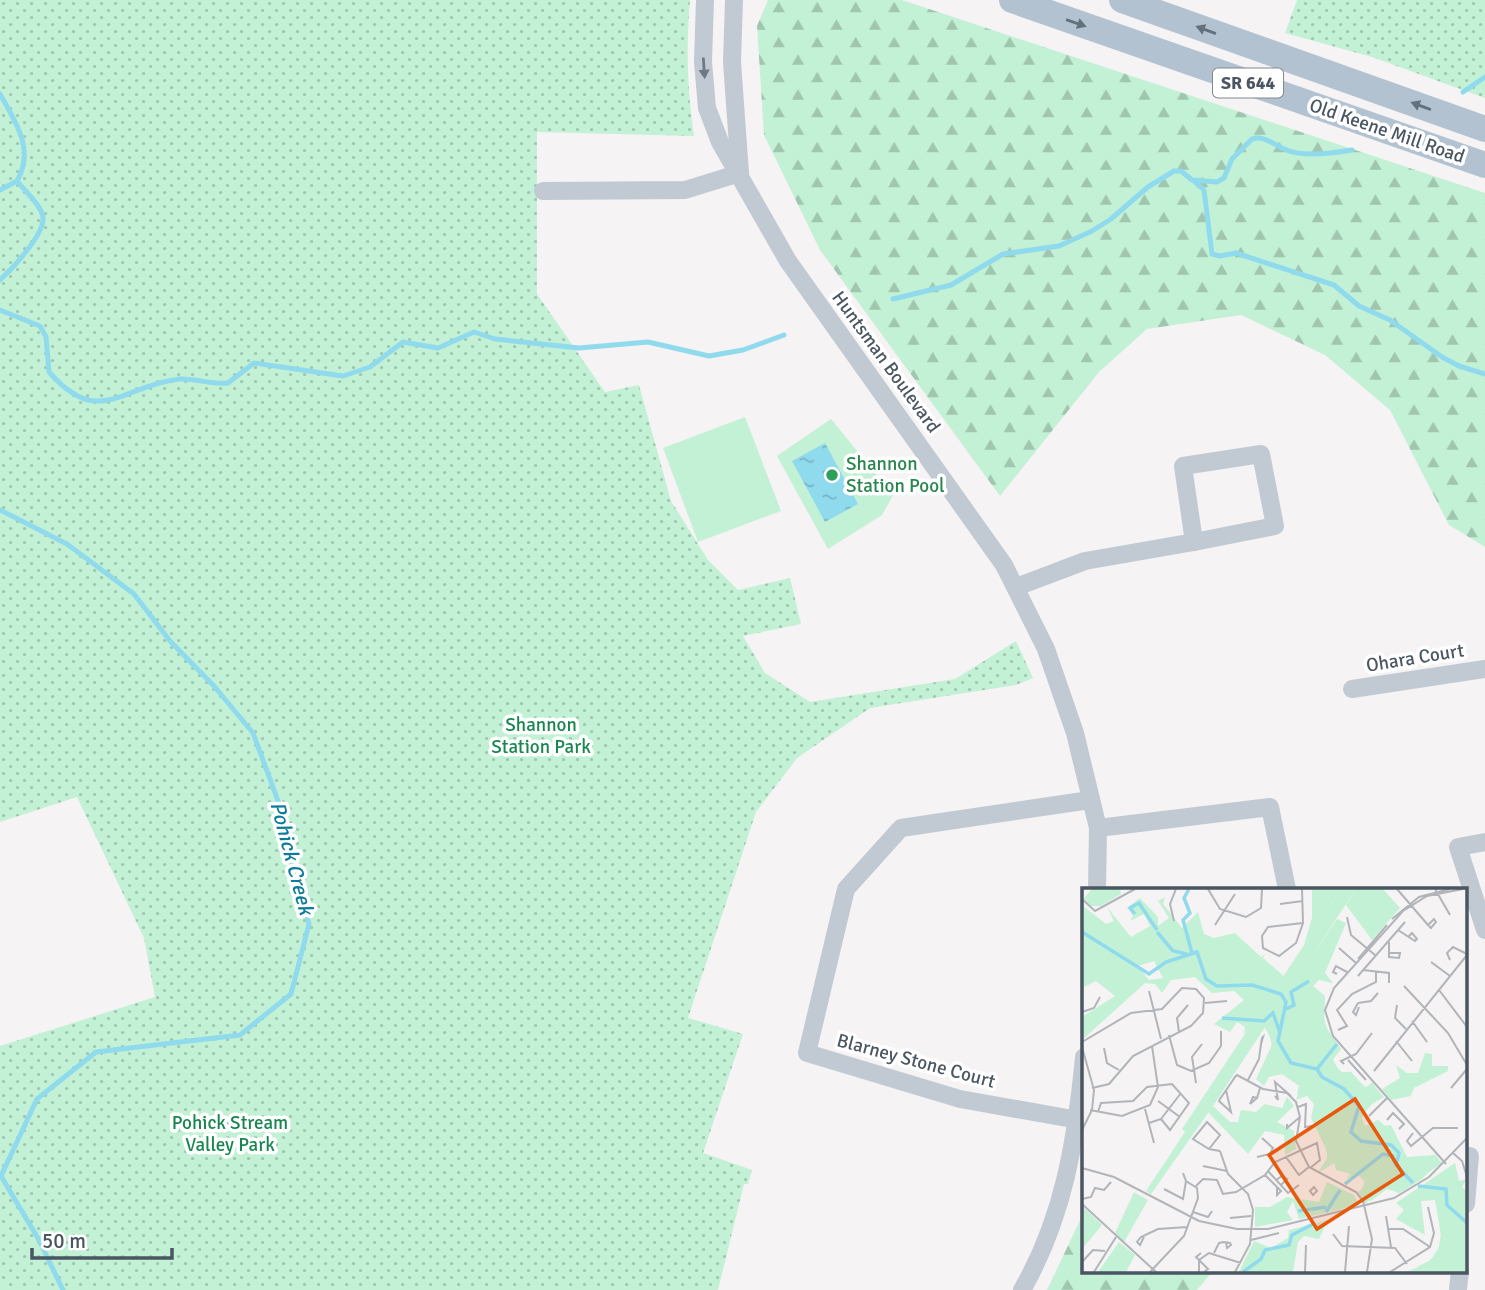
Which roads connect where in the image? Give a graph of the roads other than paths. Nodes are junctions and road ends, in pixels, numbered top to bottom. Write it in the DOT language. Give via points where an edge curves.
graph roads {
  1 [pos="705,0"];
  2 [pos="734,0"];
  3 [pos="1012,0"];
  4 [pos="1122,0"];
  5 [pos="1485,129"];
  6 [pos="1485,165"];
  7 [pos="740,173"];
  8 [pos="544,191"];
  9 [pos="1194,542"];
  10 [pos="1016,587"];
  11 [pos="1485,669"];
  12 [pos="1352,689"];
  13 [pos="1090,800"];
  14 [pos="1098,828"];
  15 [pos="1485,842"];
  16 [pos="1097,888"];
  17 [pos="1287,888"];
  18 [pos="1485,930"];
  19 [pos="1082,1100"];
  20 [pos="1081,1121"];
  21 [pos="1474,1155"];
  22 [pos="1468,1192"];
  23 [pos="1460,1272"];
  24 [pos="1022,1290"];
  25 [pos="1458,1290"];
  1 -- 7 [label="street, Huntsman Boulevard, one-way" via="707,108 720,142"];
  2 -- 7 [label="street, Huntsman Boulevard" via="732,62"];
  3 -- 6 [label="main road, Old Keene Mill Road / SR 644, one-way"];
  5 -- 4 [label="main road, Old Keene Mill Road / SR 644, one-way"];
  7 -- 8 [label="street" via="685,190"];
  7 -- 10 [label="street, Huntsman Boulevard" via="788,261"];
  9 -- 9 [label="street" via="1275,526 1261,454 1183,466"];
  9 -- 10 [label="street" via="1085,561"];
  10 -- 13 [label="street, Huntsman Boulevard" via="1062,689"];
  11 -- 12 [label="street, Ohara Court"];
  13 -- 14 [label="street, Huntsman Boulevard"];
  13 -- 20 [label="street, Blarney Stone Court" via="901,828 846,889 807,1053 960,1099"];
  14 -- 16 [label="street, Huntsman Boulevard"];
  14 -- 17 [label="street" via="1270,807"];
  15 -- 18 [label="street" via="1458,847"];
  19 -- 20 [label="street"];
  20 -- 24 [label="street" via="1058,1214"];
  21 -- 22 [label="street"];
  23 -- 25 [label="street"];
}
